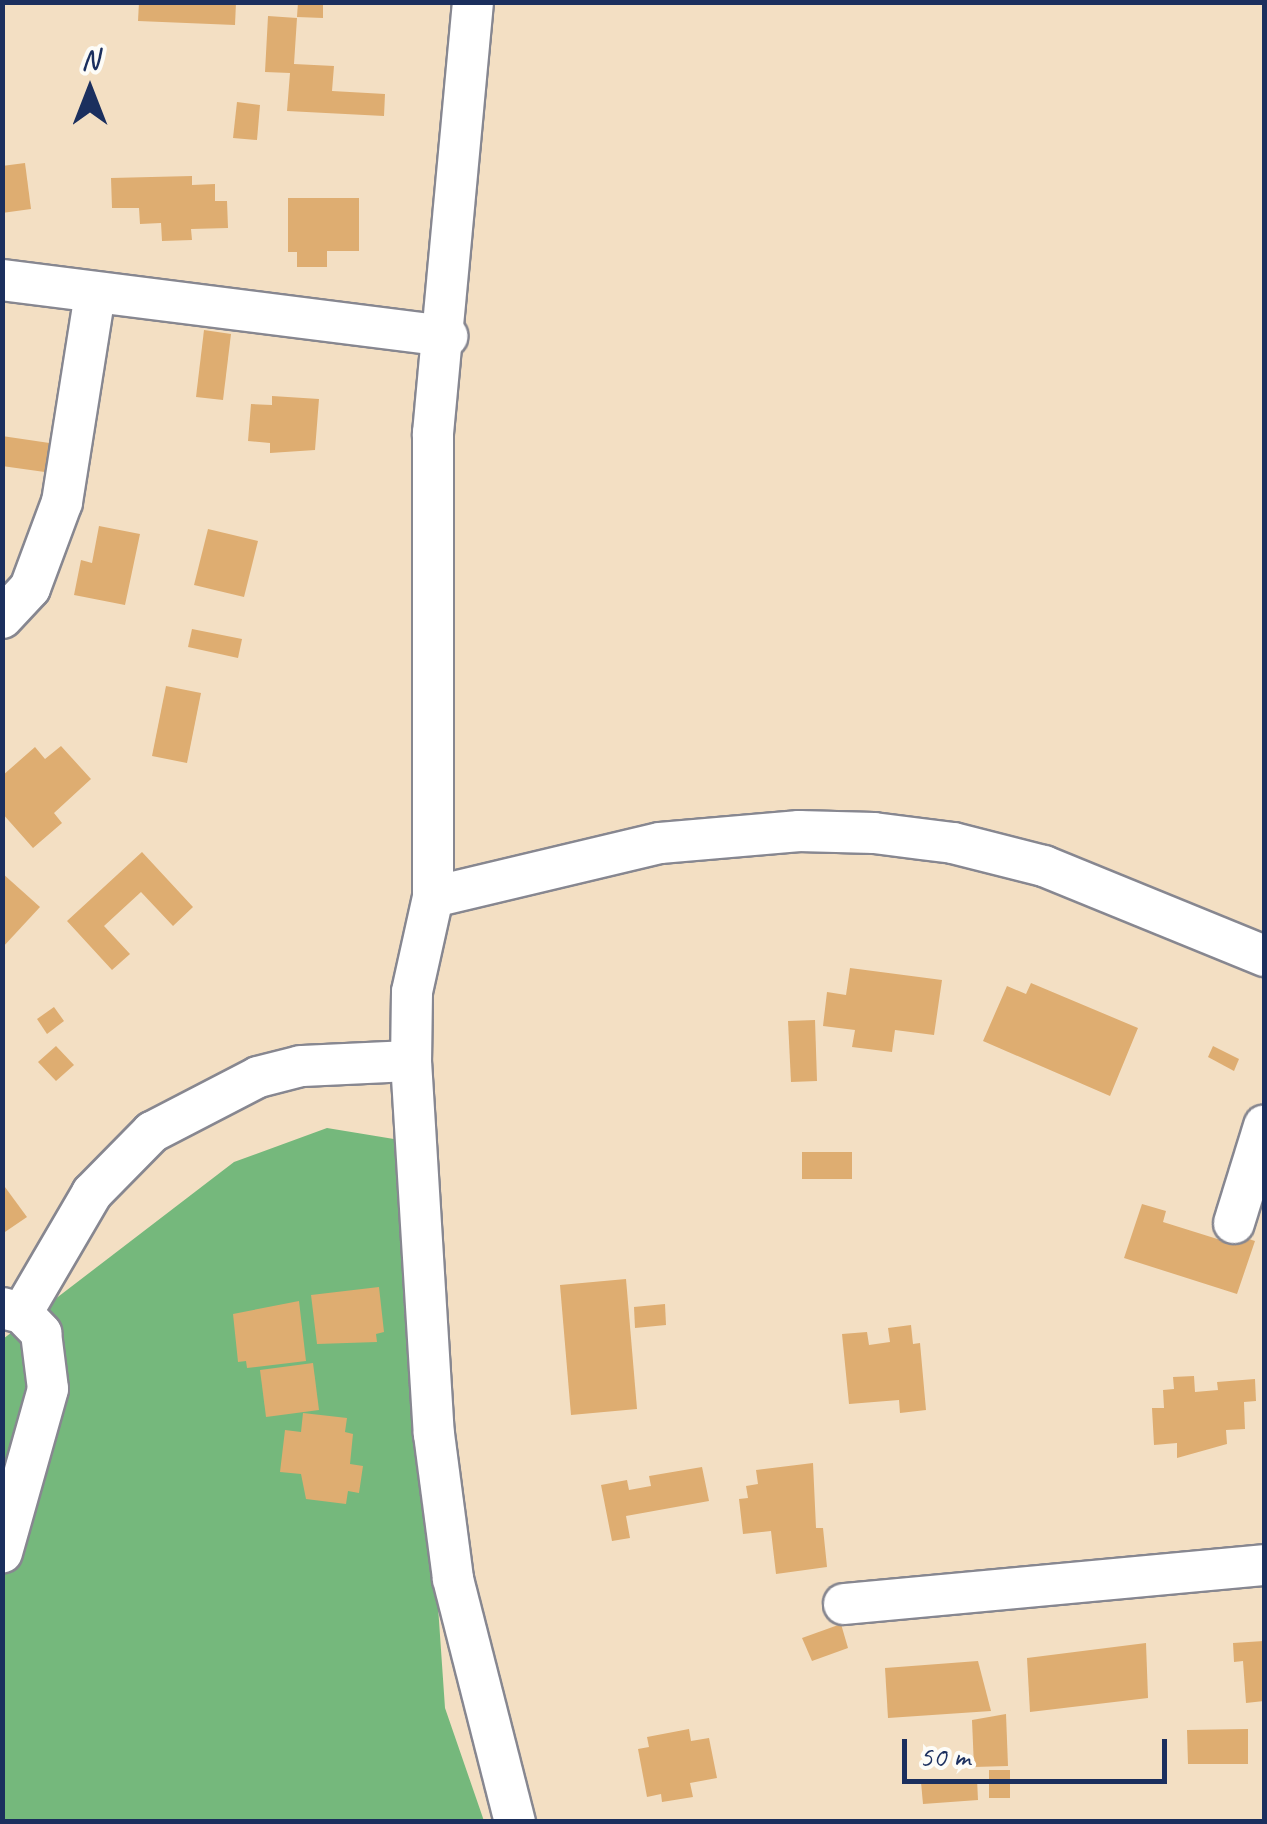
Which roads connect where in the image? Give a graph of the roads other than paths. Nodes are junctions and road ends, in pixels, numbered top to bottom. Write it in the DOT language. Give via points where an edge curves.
graph roads {
  1 [pos="473,2"];
  2 [pos="2,280"];
  3 [pos="95,294"];
  4 [pos="446,336"];
  5 [pos="2,618"];
  6 [pos="433,897"];
  7 [pos="1264,956"];
  8 [pos="411,1061"];
  9 [pos="1264,1126"];
  10 [pos="1234,1223"];
  11 [pos="12,1310"];
  12 [pos="2,1553"];
  13 [pos="1264,1565"];
  14 [pos="844,1604"];
  15 [pos="515,1822"];
  1 -- 4 [label="street"];
  2 -- 3 [label="street"];
  3 -- 4 [label="street"];
  3 -- 5 [label="street" via="62,502 30,588"];
  4 -- 6 [label="street" via="428,520 436,710"];
  6 -- 7 [label="street" via="660,842 800,831 874,833 953,843 1044,866"];
  6 -- 8 [label="street" via="412,992"];
  8 -- 11 [label="street" via="301,1066 258,1077 164,1124 125,1154 92,1193"];
  8 -- 15 [label="street" via="434,1434 451,1561"];
  9 -- 10 [label="street"];
  11 -- 12 [label="street" via="41,1333 48,1388"];
  13 -- 14 [label="street"];
}
